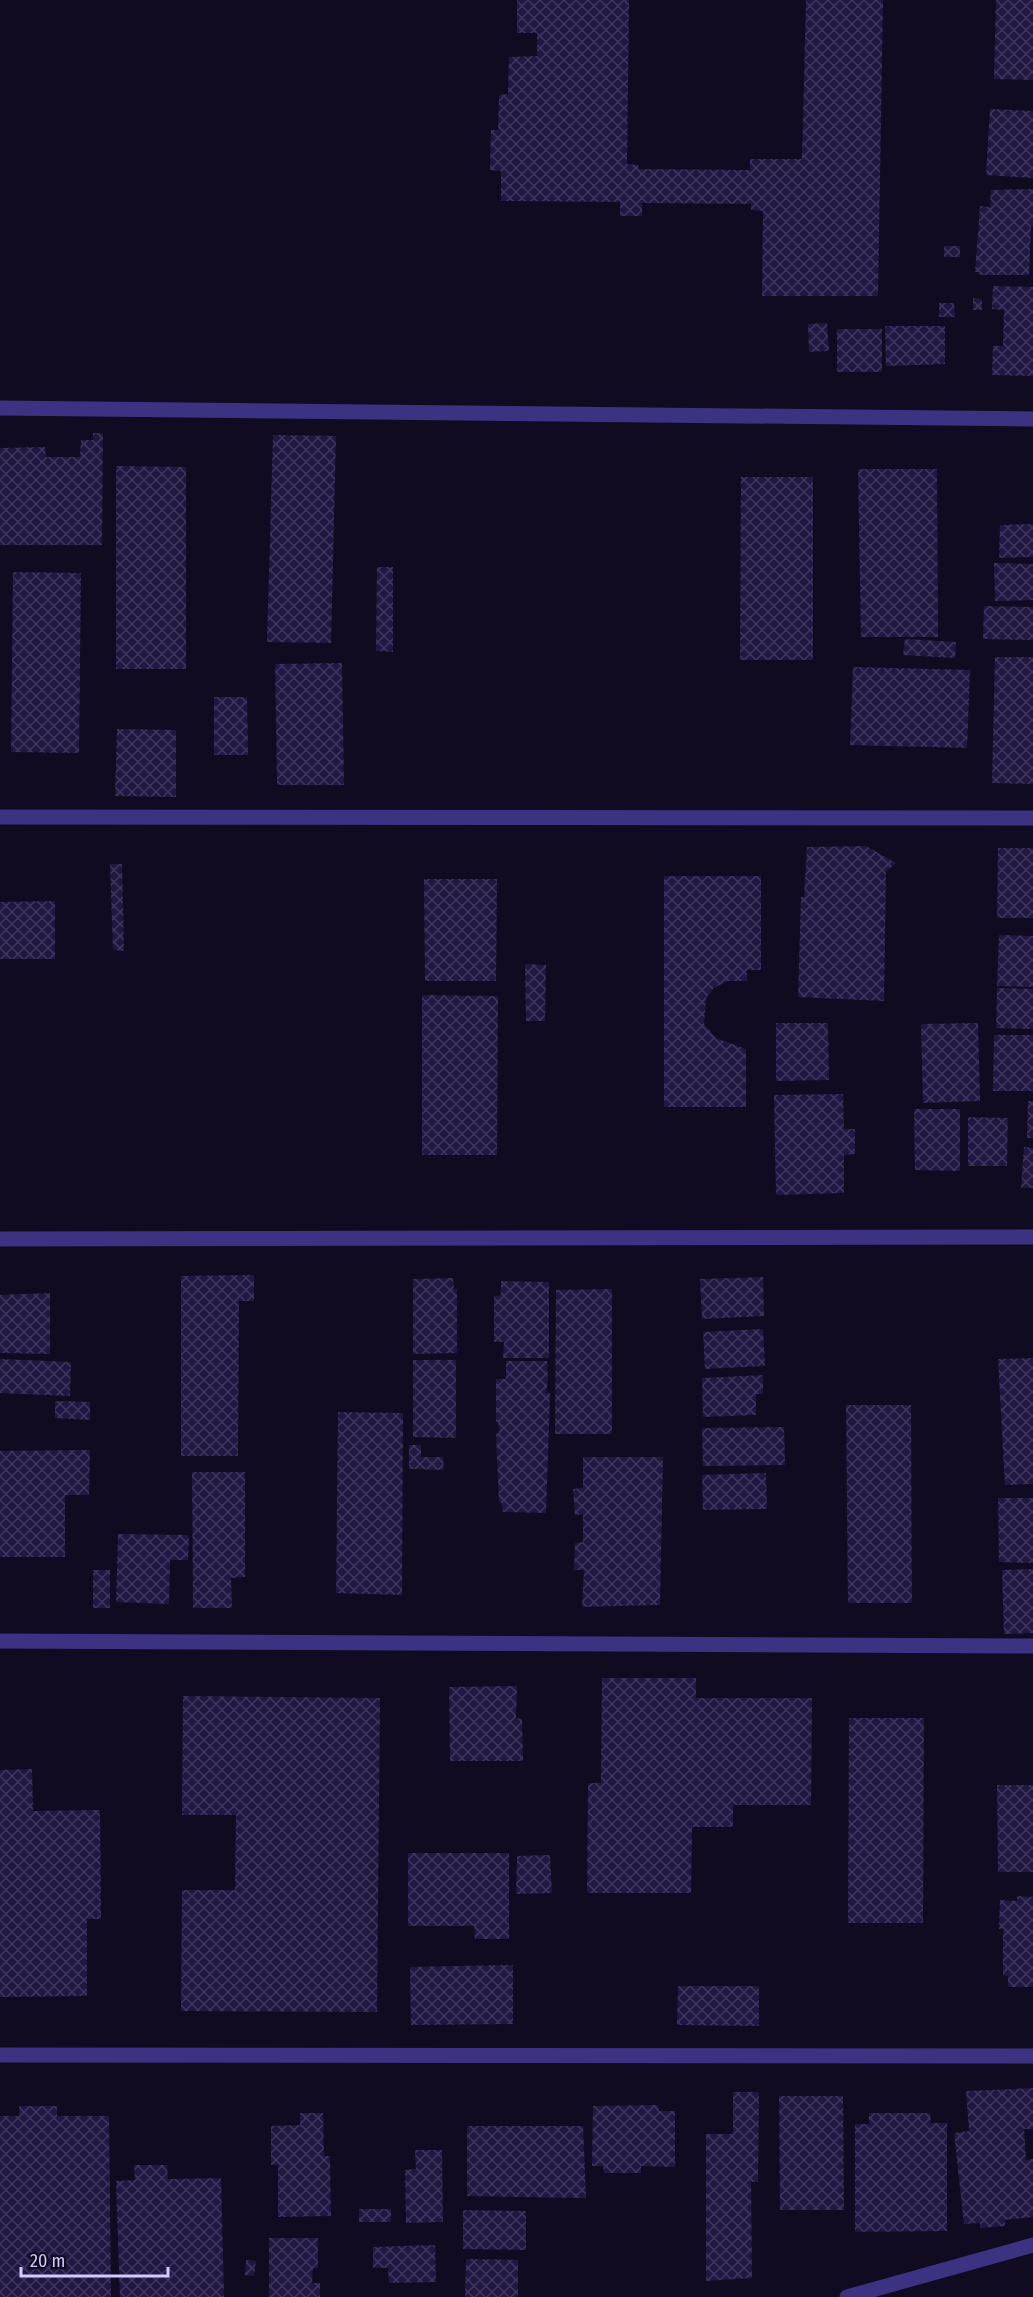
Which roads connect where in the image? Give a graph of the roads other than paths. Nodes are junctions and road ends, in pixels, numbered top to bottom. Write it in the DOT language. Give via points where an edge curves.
graph roads {
  1 [pos="0,408"];
  2 [pos="1033,419"];
  3 [pos="0,817"];
  4 [pos="1033,818"];
  5 [pos="1033,1237"];
  6 [pos="0,1239"];
  7 [pos="0,1641"];
  8 [pos="1033,1646"];
  9 [pos="0,2055"];
  10 [pos="1033,2056"];
  11 [pos="1033,2246"];
  12 [pos="847,2297"];
  1 -- 2 [label="street"];
  3 -- 4 [label="street"];
  5 -- 6 [label="street"];
  7 -- 8 [label="street"];
  9 -- 10 [label="street"];
  11 -- 12 [label="street"];
}
